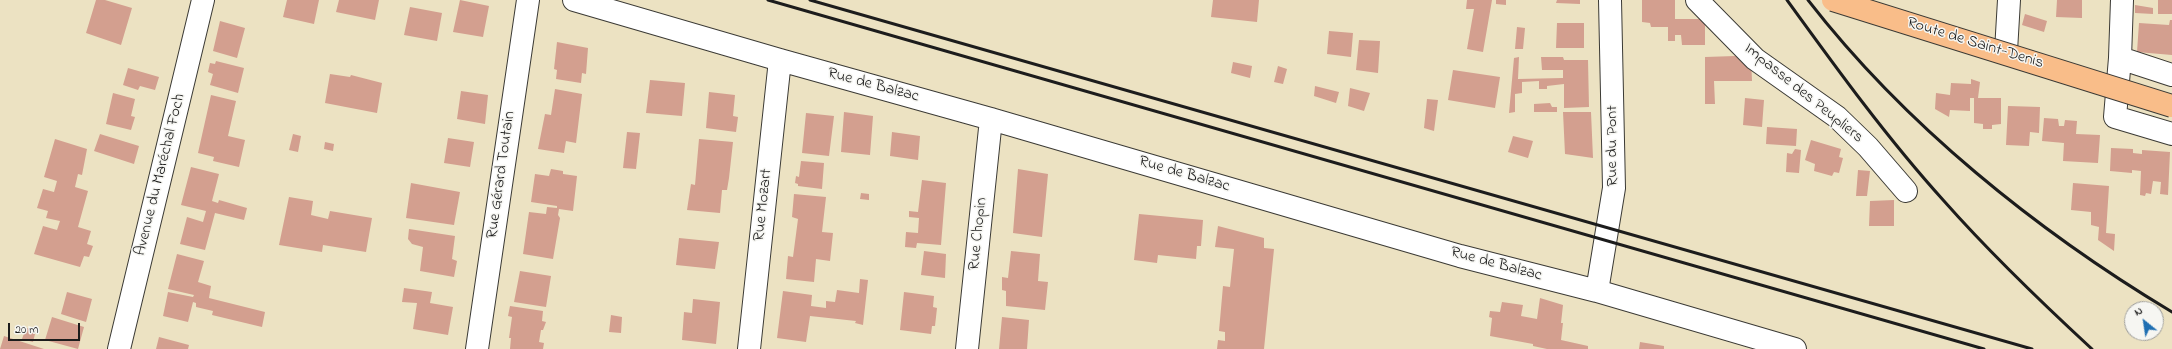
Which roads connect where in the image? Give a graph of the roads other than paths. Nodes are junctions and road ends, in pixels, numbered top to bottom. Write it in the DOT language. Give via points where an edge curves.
graph roads {
  1 [pos="203,0"];
  2 [pos="528,0"];
  3 [pos="574,0"];
  4 [pos="1610,0"];
  5 [pos="1697,0"];
  6 [pos="1833,0"];
  7 [pos="1857,0"];
  8 [pos="2009,0"];
  9 [pos="2122,0"];
  10 [pos="2006,51"];
  11 [pos="2120,58"];
  12 [pos="780,60"];
  13 [pos="2172,75"];
  14 [pos="2117,84"];
  15 [pos="2172,106"];
  16 [pos="991,119"];
  17 [pos="2172,134"];
  18 [pos="1906,191"];
  19 [pos="1597,292"];
  20 [pos="118,349"];
  21 [pos="477,349"];
  22 [pos="749,349"];
  23 [pos="967,349"];
  24 [pos="1795,349"];
  1 -- 20 [label="street, Avenue du Maréchal Foch"];
  2 -- 21 [label="street, Rue Gérard Toutain"];
  3 -- 12 [label="street, Rue de Balzac"];
  4 -- 19 [label="street, Rue du Pont" via="1614,188"];
  5 -- 18 [label="street, Impasse des Peupliers" via="1755,59 1837,117 1868,147"];
  6 -- 15 [label="main road, Route de Saint-Denis, bridge"];
  7 -- 10 [label="street, Route de Saint-Denis"];
  8 -- 10 [label="street"];
  9 -- 11 [label="street"];
  10 -- 14 [label="street, Route de Saint-Denis"];
  11 -- 13 [label="street"];
  11 -- 14 [label="street"];
  12 -- 16 [label="street, Rue de Balzac"];
  12 -- 22 [label="street, Rue Mozart"];
  14 -- 17 [label="street" via="2115,117"];
  16 -- 19 [label="street, Rue de Balzac" via="1460,256"];
  16 -- 23 [label="street, Rue Chopin"];
  19 -- 24 [label="street, Rue de Balzac"];
}
